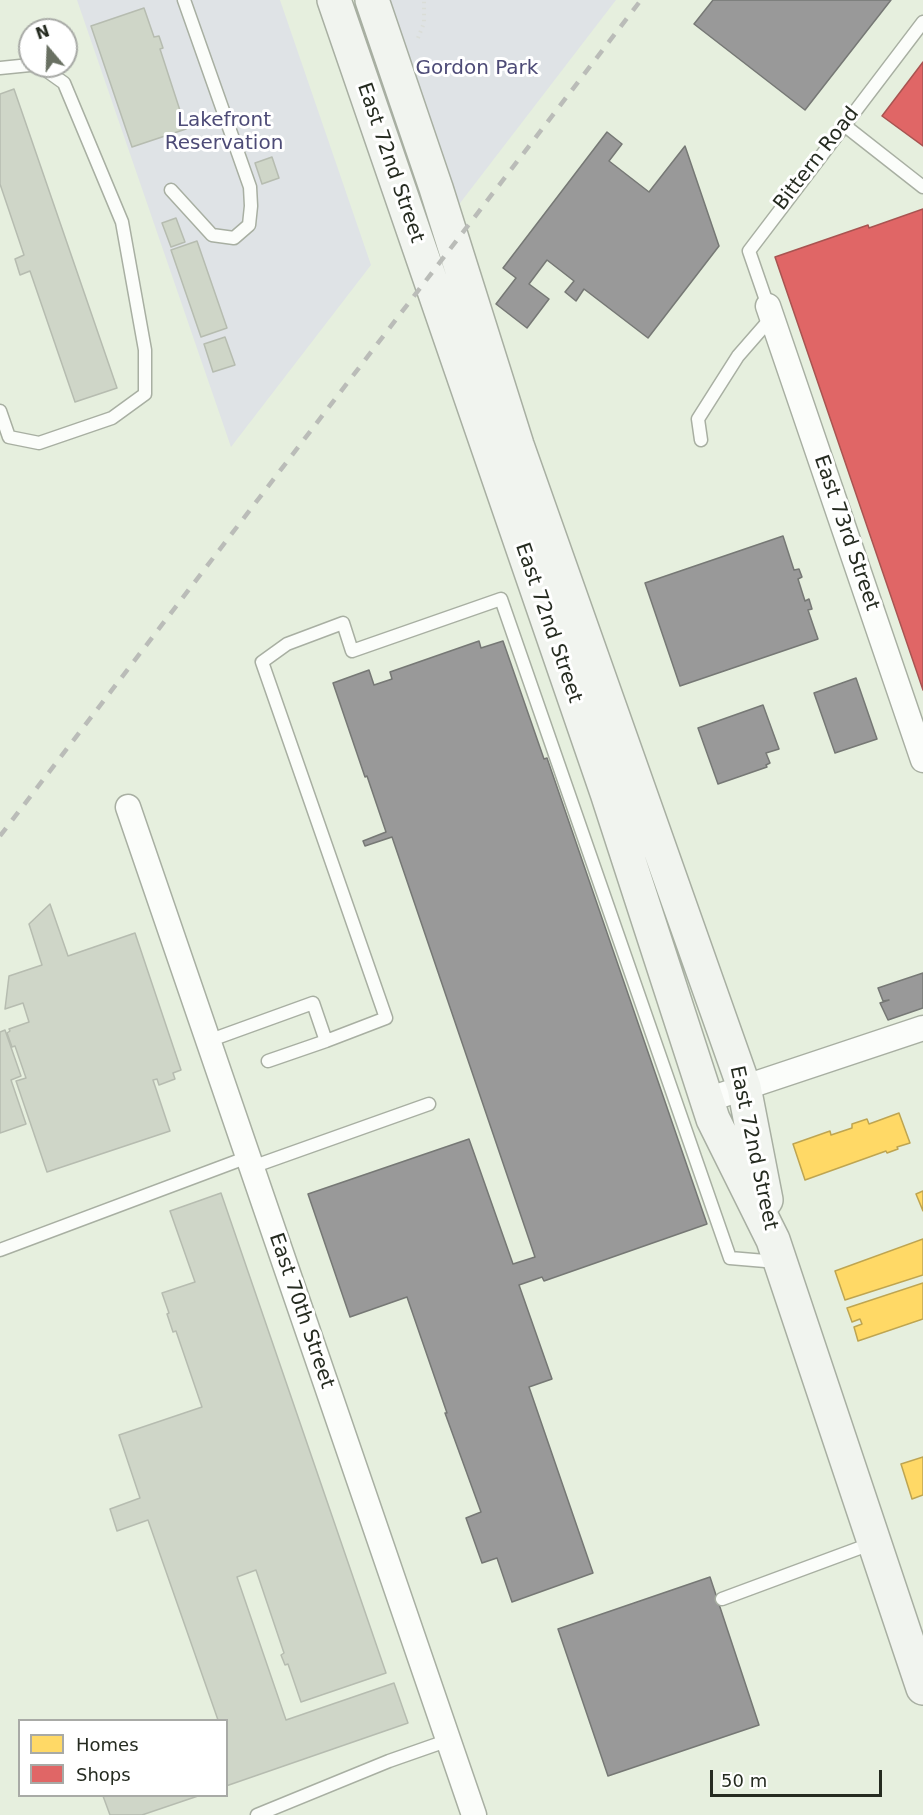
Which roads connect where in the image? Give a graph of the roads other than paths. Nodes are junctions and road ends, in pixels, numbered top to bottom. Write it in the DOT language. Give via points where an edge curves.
graph roads {
  1 [pos="184,0"];
  2 [pos="334,0"];
  3 [pos="372,0"];
  4 [pos="923,22"];
  5 [pos="18,66"];
  6 [pos="0,68"];
  7 [pos="57,78"];
  8 [pos="844,125"];
  9 [pos="923,187"];
  10 [pos="171,190"];
  11 [pos="770,312"];
  12 [pos="0,411"];
  13 [pos="701,440"];
  14 [pos="923,760"];
  15 [pos="128,807"];
  16 [pos="923,1028"];
  17 [pos="208,1041"];
  18 [pos="326,1041"];
  19 [pos="268,1061"];
  20 [pos="744,1087"];
  21 [pos="707,1100"];
  22 [pos="429,1104"];
  23 [pos="250,1162"];
  24 [pos="0,1250"];
  25 [pos="777,1251"];
  26 [pos="874,1542"];
  27 [pos="722,1599"];
  28 [pos="923,1688"];
  29 [pos="449,1740"];
  30 [pos="257,1815"];
  31 [pos="474,1815"];
  1 -- 10 [label="lane" via="250,187 249,225 234,238 212,235"];
  2 -- 21 [label="main road, East 72nd Street" via="607,794"];
  3 -- 20 [label="main road, East 72nd Street" via="517,445"];
  4 -- 8 [label="lane, Bittern Road"];
  5 -- 6 [label="lane"];
  7 -- 12 [label="lane" via="64,83 122,222 145,350 145,394 112,418 39,443 9,437"];
  8 -- 9 [label="lane"];
  8 -- 11 [label="lane, Bittern Road" via="749,251"];
  11 -- 13 [label="lane" via="698,418"];
  11 -- 14 [label="street, East 73rd Street"];
  15 -- 17 [label="street, East 70th Street"];
  16 -- 20 [label="street"];
  17 -- 18 [label="lane" via="313,1003"];
  17 -- 23 [label="street, East 70th Street"];
  18 -- 19 [label="lane"];
  18 -- 25 [label="lane" via="386,1018 262,662 287,644 343,623 352,651 501,599 730,1258"];
  20 -- 21 [label="street"];
  20 -- 25 [label="main road, East 72nd Street"];
  21 -- 25 [label="main road, East 72nd Street"];
  22 -- 23 [label="lane"];
  23 -- 24 [label="lane"];
  23 -- 29 [label="street, East 70th Street"];
  25 -- 26 [label="main road, East 72nd Street"];
  26 -- 27 [label="lane"];
  26 -- 28 [label="main road, East 72nd Street"];
  29 -- 30 [label="lane"];
  29 -- 31 [label="street, East 70th Street"];
}
